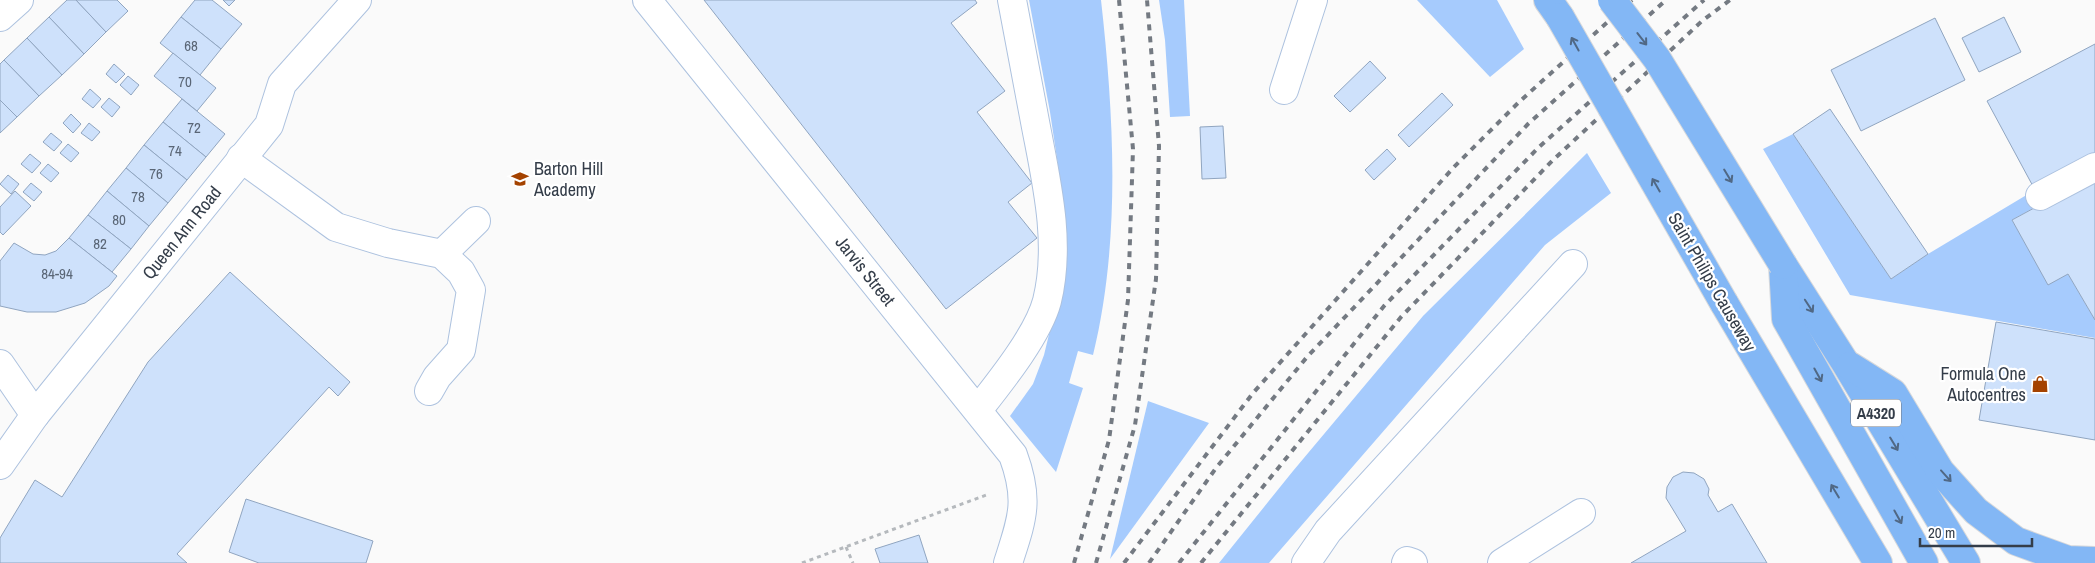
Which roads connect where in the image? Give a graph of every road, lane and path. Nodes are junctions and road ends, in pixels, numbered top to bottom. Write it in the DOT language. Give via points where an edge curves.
graph roads {
  1 [pos="19,0"];
  2 [pos="357,0"];
  3 [pos="1012,0"];
  4 [pos="1313,0"];
  5 [pos="1612,0"];
  6 [pos="659,4"];
  7 [pos="1554,9"];
  8 [pos="0,17"];
  9 [pos="1284,90"];
  10 [pos="241,158"];
  11 [pos="2095,167"];
  12 [pos="2040,196"];
  13 [pos="476,221"];
  14 [pos="442,254"];
  15 [pos="1573,264"];
  16 [pos="1783,265"];
  17 [pos="0,364"];
  18 [pos="1846,364"];
  19 [pos="428,391"];
  20 [pos="978,410"];
  21 [pos="35,415"];
  22 [pos="0,465"];
  23 [pos="1022,482"];
  24 [pos="1582,512"];
  25 [pos="846,547"];
  26 [pos="2095,561"];
  27 [pos="802,563"];
  28 [pos="853,563"];
  29 [pos="1008,563"];
  30 [pos="1306,563"];
  31 [pos="1406,563"];
  32 [pos="1413,563"];
  33 [pos="1502,563"];
  34 [pos="1878,563"];
  35 [pos="1924,563"];
  36 [pos="1966,563"];
  1 -- 8 [label="street"];
  2 -- 10 [label="street, Queen Ann Road" via="282,84 269,124"];
  3 -- 20 [label="street" via="1042,160 1054,254 1047,302 1029,340"];
  4 -- 9 [label="street"];
  5 -- 16 [label="main road, A4320, one-way, bridge" via="1657,59"];
  6 -- 20 [label="street, Jarvis Street"];
  34 -- 7 [label="main road, Saint Philips Causeway, one-way, bridge"];
  10 -- 14 [label="street" via="336,227 388,243"];
  10 -- 21 [label="street, Queen Ann Road"];
  11 -- 12 [label="street"];
  13 -- 14 [label="street"];
  14 -- 19 [label="street" via="461,272 470,290 461,350"];
  15 -- 30 [label="street" via="1328,531"];
  16 -- 18 [label="main road, A4320, one-way"];
  16 -- 35 [label="main road, A4320, one-way" via="1786,319"];
  17 -- 21 [label="street"];
  18 -- 26 [label="main road, one-way" via="1893,393 1940,471 1976,511 2016,541 2068,560"];
  18 -- 36 [label="main road, A4320, one-way"];
  20 -- 23 [label="street, Jarvis Street" via="1013,455"];
  21 -- 22 [label="street, Queen Ann Road"];
  23 -- 25 [label="path"];
  23 -- 29 [label="street, Jarvis Street" via="1024,505"];
  24 -- 33 [label="street"];
  25 -- 27 [label="path"];
  25 -- 28 [label="path"];
  31 -- 32 [label="street"];
}
